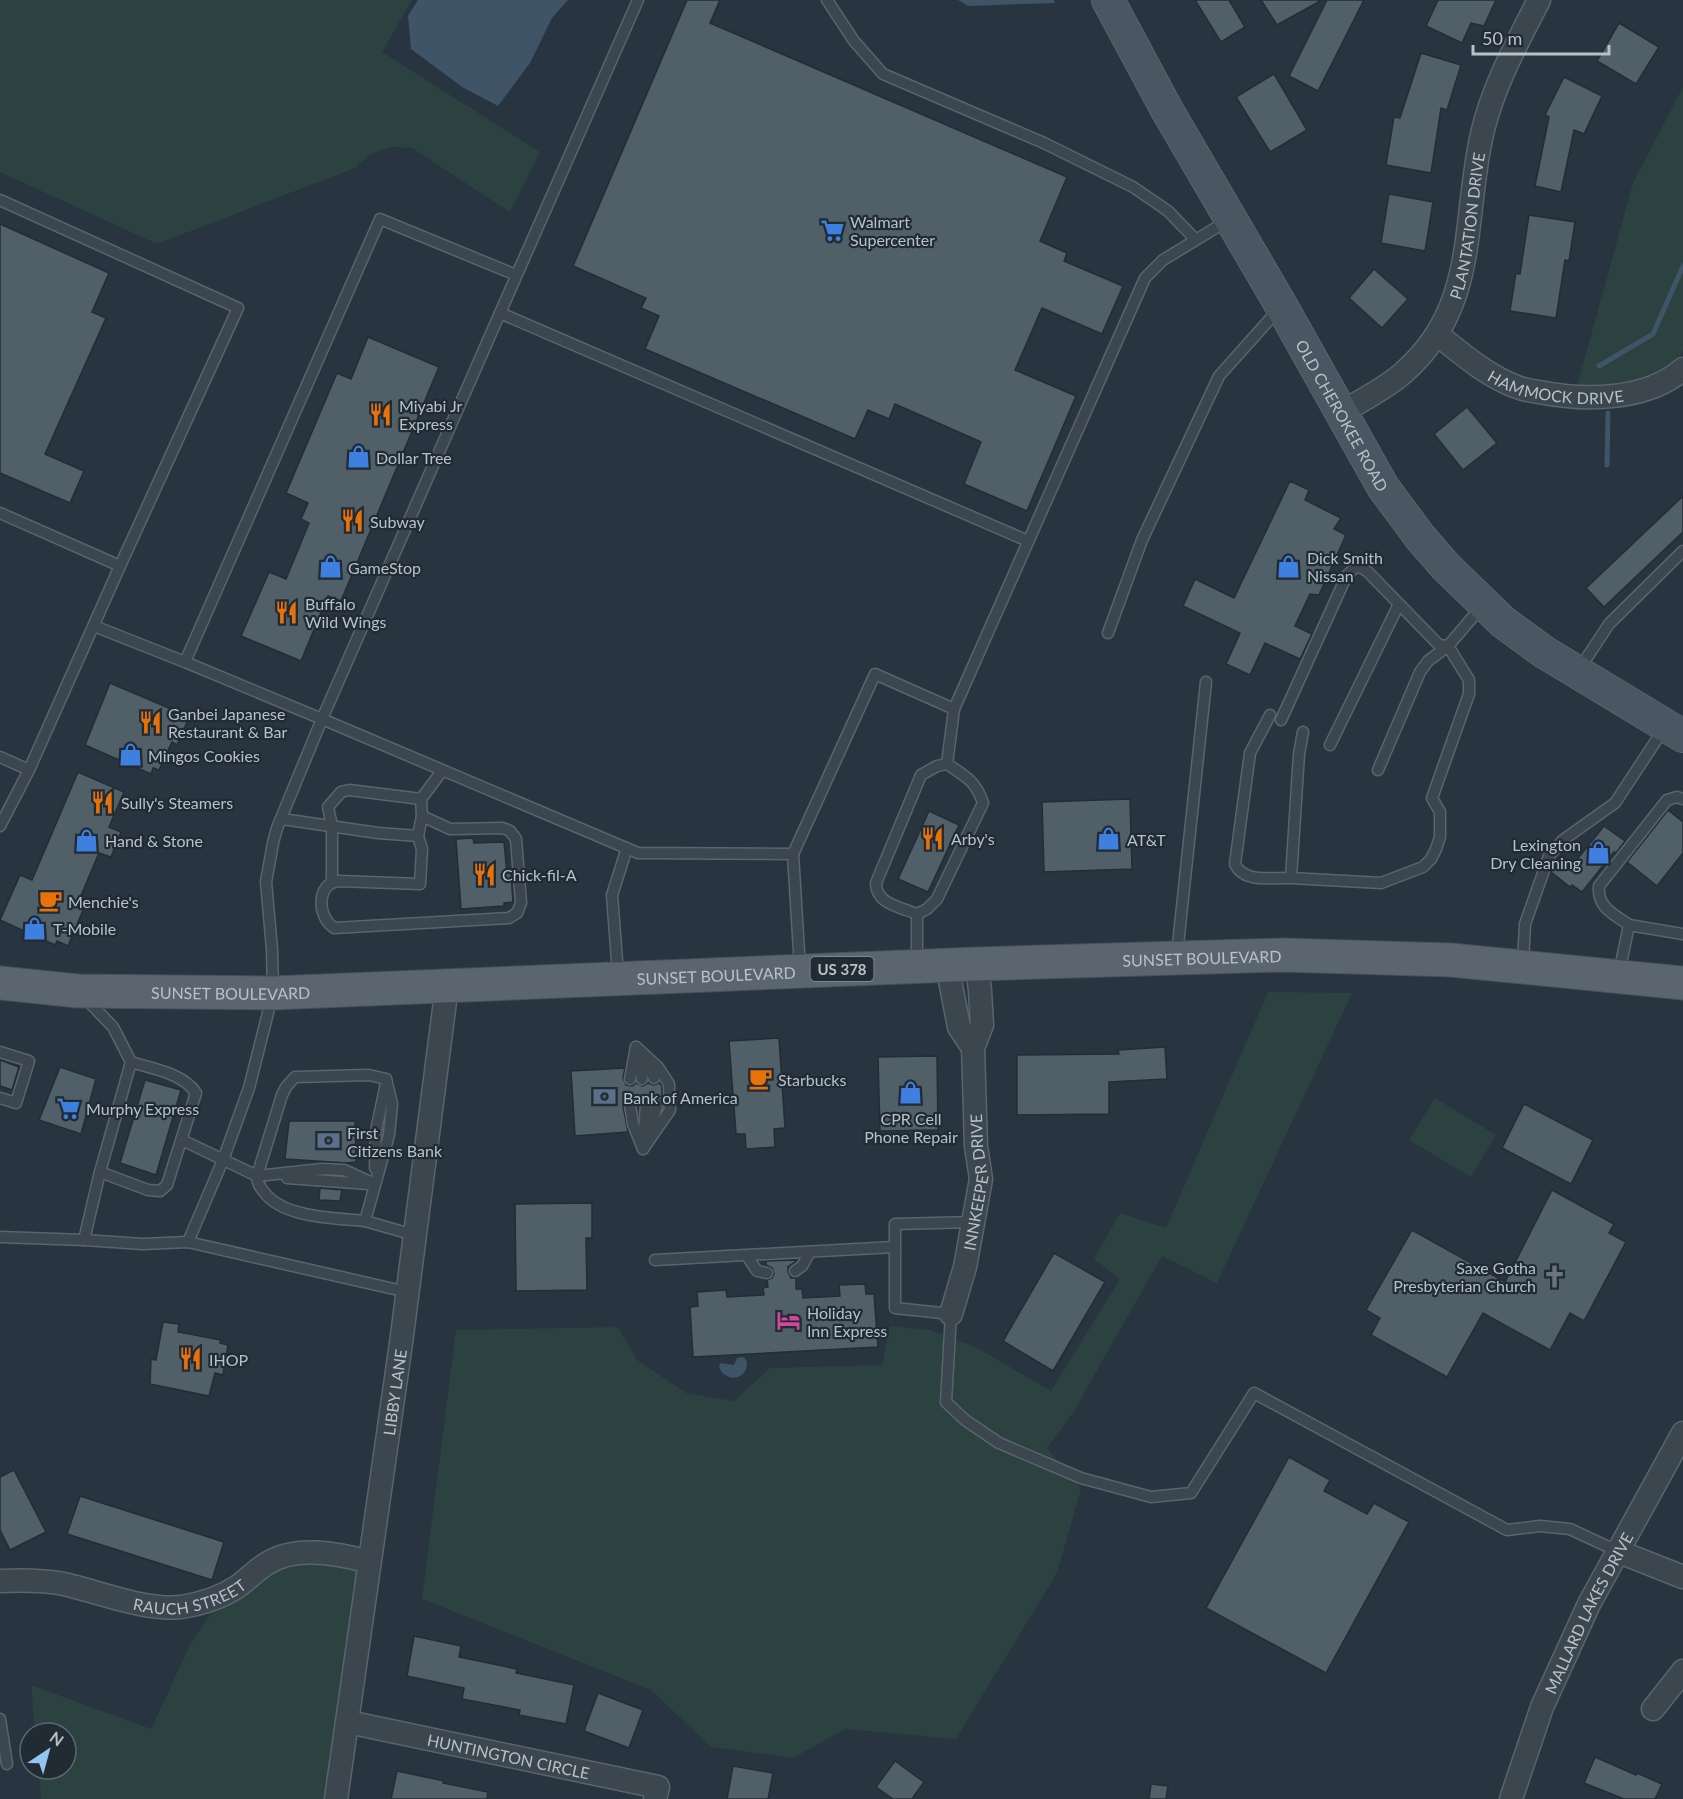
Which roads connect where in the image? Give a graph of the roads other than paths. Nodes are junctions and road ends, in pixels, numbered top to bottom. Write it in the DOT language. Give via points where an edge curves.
graph roads {
  1 [pos="638,0"];
  2 [pos="827,0"];
  3 [pos="1108,0"];
  4 [pos="1539,0"];
  5 [pos="0,200"];
  6 [pos="1230,219"];
  7 [pos="1195,239"];
  8 [pos="516,274"];
  9 [pos="1282,307"];
  10 [pos="500,313"];
  11 [pos="1437,334"];
  12 [pos="1683,369"];
  13 [pos="1342,412"];
  14 [pos="0,513"];
  15 [pos="1028,541"];
  16 [pos="1683,551"];
  17 [pos="120,566"];
  18 [pos="1399,604"];
  19 [pos="1484,604"];
  20 [pos="94,626"];
  21 [pos="1108,633"];
  22 [pos="1448,646"];
  23 [pos="186,662"];
  24 [pos="1578,671"];
  25 [pos="1206,682"];
  26 [pos="954,709"];
  27 [pos="1270,715"];
  28 [pos="322,719"];
  29 [pos="1281,720"];
  30 [pos="1675,731"];
  31 [pos="1303,732"];
  32 [pos="1330,746"];
  33 [pos="0,757"];
  34 [pos="947,764"];
  35 [pos="29,770"];
  36 [pos="1378,770"];
  37 [pos="442,771"];
  38 [pos="421,799"];
  39 [pos="1683,800"];
  40 [pos="4,810"];
  41 [pos="422,816"];
  42 [pos="282,819"];
  43 [pos="0,826"];
  44 [pos="332,826"];
  45 [pos="418,836"];
  46 [pos="627,848"];
  47 [pos="793,854"];
  48 [pos="1291,878"];
  49 [pos="332,882"];
  50 [pos="916,914"];
  51 [pos="1629,925"];
  52 [pos="1683,934"];
  53 [pos="1177,957"];
  54 [pos="947,965"];
  55 [pos="1522,966"];
  56 [pos="800,971"];
  57 [pos="1618,976"];
  58 [pos="618,979"];
  59 [pos="0,983"];
  60 [pos="1683,983"];
  61 [pos="447,986"];
  62 [pos="78,991"];
  63 [pos="273,993"];
  64 [pos="0,1052"];
  65 [pos="131,1062"];
  66 [pos="640,1079"];
  67 [pos="0,1099"];
  68 [pos="182,1140"];
  69 [pos="643,1149"];
  70 [pos="223,1160"];
  71 [pos="100,1172"];
  72 [pos="257,1176"];
  73 [pos="375,1184"];
  74 [pos="364,1221"];
  75 [pos="973,1222"];
  76 [pos="414,1235"];
  77 [pos="0,1237"];
  78 [pos="84,1240"];
  79 [pos="188,1242"];
  80 [pos="894,1247"];
  81 [pos="810,1252"];
  82 [pos="747,1256"];
  83 [pos="655,1260"];
  84 [pos="795,1271"];
  85 [pos="767,1273"];
  86 [pos="407,1292"];
  87 [pos="951,1314"];
  88 [pos="1683,1433"];
  89 [pos="1617,1551"];
  90 [pos="369,1562"];
  91 [pos="1683,1577"];
  92 [pos="0,1581"];
  93 [pos="1683,1671"];
  94 [pos="1653,1709"];
  95 [pos="0,1719"];
  96 [pos="348,1722"];
  97 [pos="7,1764"];
  98 [pos="336,1799"];
  99 [pos="655,1799"];
  100 [pos="1511,1799"];
  1 -- 8 [label="lane"];
  2 -- 7 [label="lane" via="854,41 883,74 1044,143 1133,187 1168,211"];
  3 -- 6 [label="street, OLD CHEROKEE ROAD"];
  4 -- 11 [label="street, PLANTATION DRIVE" via="1492,98 1473,183 1464,265 1455,299"];
  5 -- 17 [label="lane" via="238,308"];
  6 -- 7 [label="lane"];
  6 -- 9 [label="street, OLD CHEROKEE ROAD"];
  7 -- 15 [label="lane" via="1163,260 1145,278"];
  8 -- 10 [label="lane"];
  8 -- 23 [label="lane" via="380,219"];
  9 -- 13 [label="street, OLD CHEROKEE ROAD"];
  9 -- 21 [label="lane" via="1219,376 1142,540"];
  10 -- 15 [label="lane"];
  10 -- 28 [label="lane"];
  11 -- 12 [label="street, HAMMOCK DRIVE" via="1480,368 1518,388 1559,396 1598,398 1639,392"];
  11 -- 13 [label="street, PLANTATION DRIVE" via="1401,375"];
  13 -- 19 [label="street, OLD CHEROKEE ROAD" via="1383,487 1420,537"];
  14 -- 17 [label="lane"];
  15 -- 26 [label="lane"];
  16 -- 24 [label="lane" via="1609,624"];
  17 -- 20 [label="lane"];
  18 -- 22 [label="lane" via="1439,645"];
  18 -- 29 [label="lane" via="1367,571 1357,566 1347,575"];
  18 -- 32 [label="lane"];
  19 -- 22 [label="lane"];
  19 -- 24 [label="street, OLD CHEROKEE ROAD" via="1544,652"];
  20 -- 23 [label="lane"];
  20 -- 35 [label="lane"];
  22 -- 36 [label="lane" via="1420,672"];
  22 -- 48 [label="lane" via="1469,680 1468,694 1432,798 1441,824 1431,859 1423,867 1381,883"];
  23 -- 28 [label="lane"];
  24 -- 30 [label="street, OLD CHEROKEE ROAD"];
  25 -- 53 [label="lane"];
  26 -- 34 [label="lane"];
  26 -- 47 [label="lane" via="874,674"];
  27 -- 48 [label="lane" via="1250,753 1235,864 1238,871 1251,877"];
  28 -- 37 [label="lane"];
  28 -- 42 [label="lane"];
  30 -- 55 [label="lane" via="1615,803 1563,840 1549,856 1525,924"];
  31 -- 48 [label="lane"];
  33 -- 35 [label="lane"];
  34 -- 50 [label="lane" via="972,781 983,803 938,899"];
  34 -- 50 [label="lane" via="921,775 876,883 876,891 883,900"];
  35 -- 40 [label="lane"];
  37 -- 38 [label="lane"];
  37 -- 46 [label="lane"];
  38 -- 41 [label="lane"];
  38 -- 44 [label="lane" via="341,792 328,807"];
  39 -- 51 [label="lane" via="1666,800 1599,886 1600,901"];
  40 -- 43 [label="lane"];
  41 -- 45 [label="lane"];
  41 -- 49 [label="lane" via="450,829 510,831 517,849 521,903 517,913 509,918 334,928 327,921 322,897"];
  42 -- 44 [label="lane"];
  42 -- 63 [label="lane" via="266,882"];
  44 -- 45 [label="lane"];
  44 -- 49 [label="lane"];
  45 -- 49 [label="lane" via="422,849 420,884"];
  46 -- 47 [label="lane" via="638,853"];
  46 -- 58 [label="lane" via="612,895"];
  47 -- 56 [label="lane"];
  50 -- 54 [label="lane"];
  51 -- 52 [label="lane"];
  51 -- 57 [label="lane"];
  53 -- 54 [label="main road, SUNSET BOULEVARD / US 378"];
  53 -- 55 [label="main road, SUNSET BOULEVARD / US 378" via="1369,957"];
  54 -- 56 [label="main road, SUNSET BOULEVARD / US 378"];
  54 -- 75 [label="street, INNKEEPER DRIVE" via="980,991 982,1025 973,1048 981,1179"];
  55 -- 57 [label="main road, SUNSET BOULEVARD / US 378"];
  56 -- 58 [label="main road, SUNSET BOULEVARD / US 378"];
  57 -- 60 [label="main road, SUNSET BOULEVARD / US 378"];
  58 -- 61 [label="main road, SUNSET BOULEVARD / US 378"];
  59 -- 62 [label="main road, SUNSET BOULEVARD / US 378"];
  61 -- 63 [label="main road, SUNSET BOULEVARD / US 378"];
  61 -- 76 [label="street, LIBBY LANE"];
  62 -- 63 [label="main road, SUNSET BOULEVARD / US 378"];
  62 -- 65 [label="lane" via="113,1027"];
  63 -- 70 [label="lane" via="249,1088"];
  64 -- 67 [label="lane" via="29,1061 16,1104"];
  65 -- 68 [label="lane" via="192,1085 196,1093"];
  65 -- 71 [label="lane"];
  66 -- 69 [label="lane" via="636,1047 658,1067 669,1084 670,1110"];
  68 -- 70 [label="lane"];
  68 -- 71 [label="lane" via="167,1185 160,1191"];
  69 -- 69 [label="lane" via="643,1104"];
  70 -- 72 [label="lane"];
  70 -- 79 [label="lane"];
  71 -- 78 [label="lane"];
  72 -- 73 [label="lane"];
  72 -- 73 [label="lane" via="282,1095 295,1077 369,1075 386,1079 392,1104 389,1135"];
  72 -- 74 [label="lane" via="270,1200 282,1208"];
  73 -- 74 [label="lane"];
  74 -- 76 [label="lane"];
  75 -- 80 [label="lane" via="895,1224"];
  75 -- 87 [label="street, INNKEEPER DRIVE"];
  76 -- 86 [label="street, LIBBY LANE"];
  77 -- 78 [label="lane"];
  78 -- 79 [label="lane"];
  79 -- 86 [label="lane"];
  80 -- 81 [label="lane"];
  80 -- 87 [label="lane" via="895,1308"];
  81 -- 82 [label="lane"];
  81 -- 84 [label="lane"];
  82 -- 83 [label="lane"];
  82 -- 85 [label="lane" via="757,1271"];
  86 -- 90 [label="street, LIBBY LANE"];
  87 -- 89 [label="lane" via="946,1402 999,1443 1081,1478 1151,1497 1191,1492 1254,1393 1507,1530 1539,1526 1570,1529"];
  88 -- 89 [label="street, MALLARD LAKES DRIVE"];
  89 -- 91 [label="street"];
  89 -- 100 [label="street, MALLARD LAKES DRIVE" via="1550,1689"];
  90 -- 92 [label="street, RAUCH STREET" via="334,1554 289,1555 267,1563 222,1596 178,1607 156,1606 62,1584"];
  90 -- 96 [label="street, LIBBY LANE"];
  93 -- 94 [label="street"];
  95 -- 97 [label="lane"];
  96 -- 98 [label="street, LIBBY LANE"];
  96 -- 99 [label="street, HUNTINGTON CIRCLE" via="658,1787"];
}
